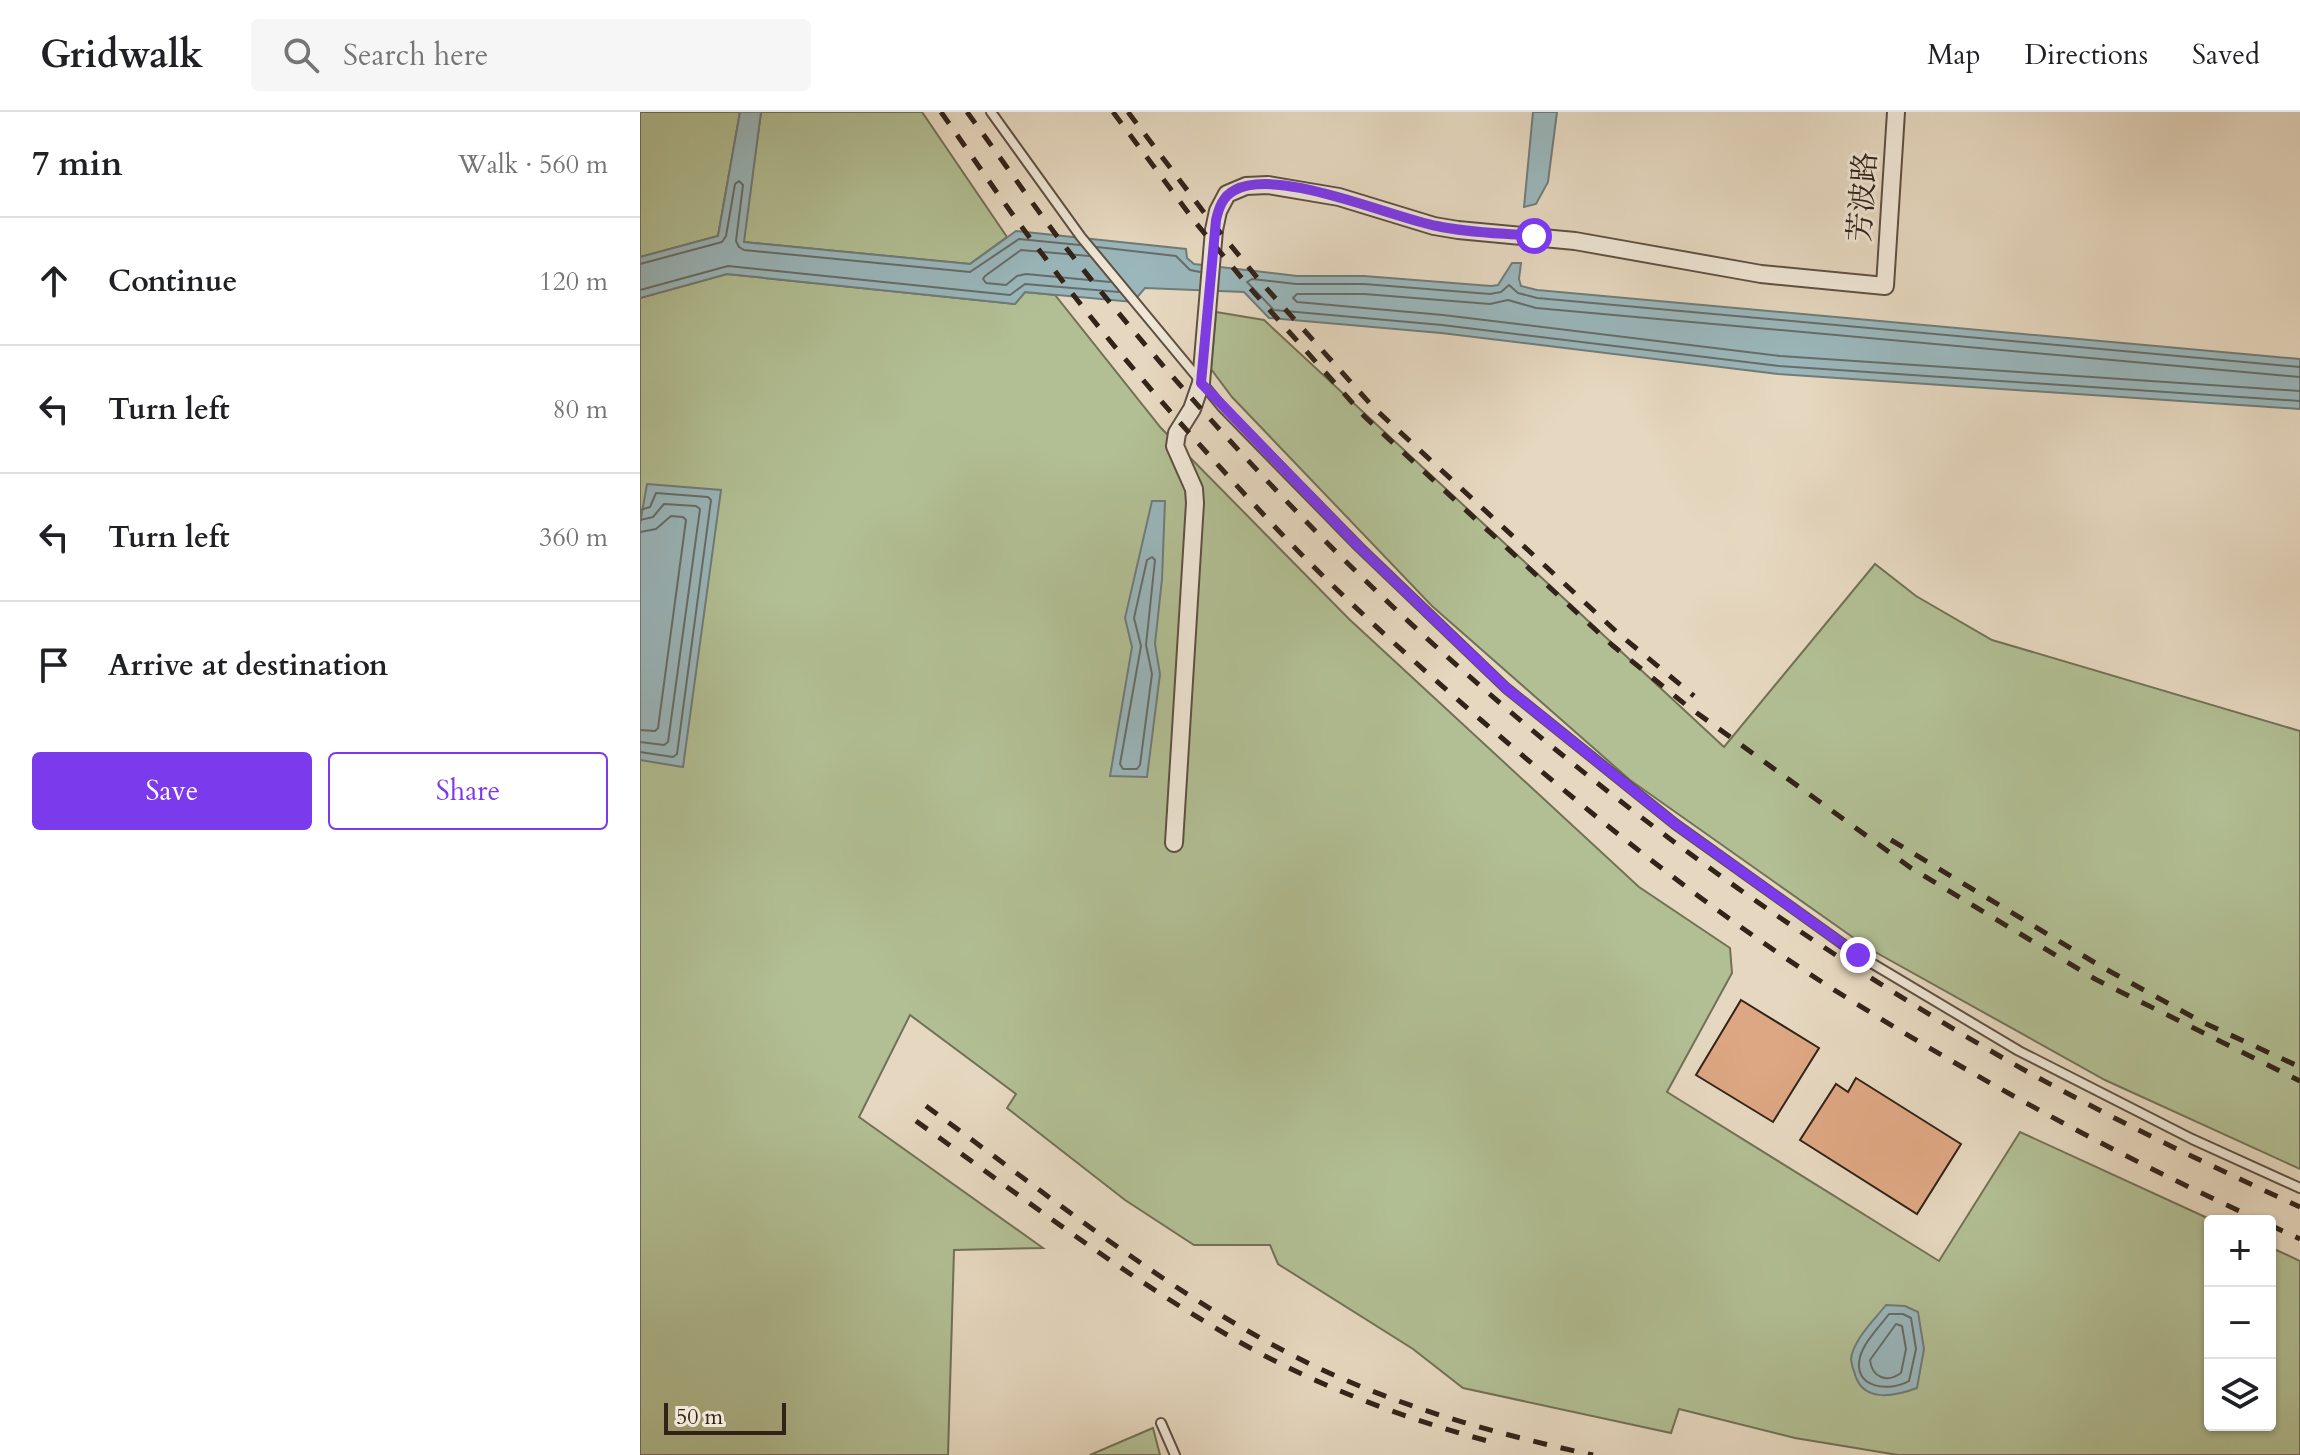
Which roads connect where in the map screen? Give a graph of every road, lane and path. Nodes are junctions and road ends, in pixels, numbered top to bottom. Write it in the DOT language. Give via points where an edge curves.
graph roads {
  1 [pos="991,112"];
  2 [pos="1896,112"];
  3 [pos="1201,383"];
  4 [pos="1174,843"];
  5 [pos="2300,1188"];
  6 [pos="1161,1423"];
  7 [pos="1175,1455"];
  1 -- 3 [label="lane" via="1081,237"];
  2 -- 3 [label="street, 芳波路" via="1885,286 1761,274 1575,241 1458,230 1339,197 1258,185 1237,189 1222,202 1214,230"];
  3 -- 4 [label="street" via="1175,446 1195,503"];
  3 -- 5 [label="lane" via="1359,547 1506,688 1675,824 1858,955 2019,1051"];
  6 -- 7 [label="lane"];
}
